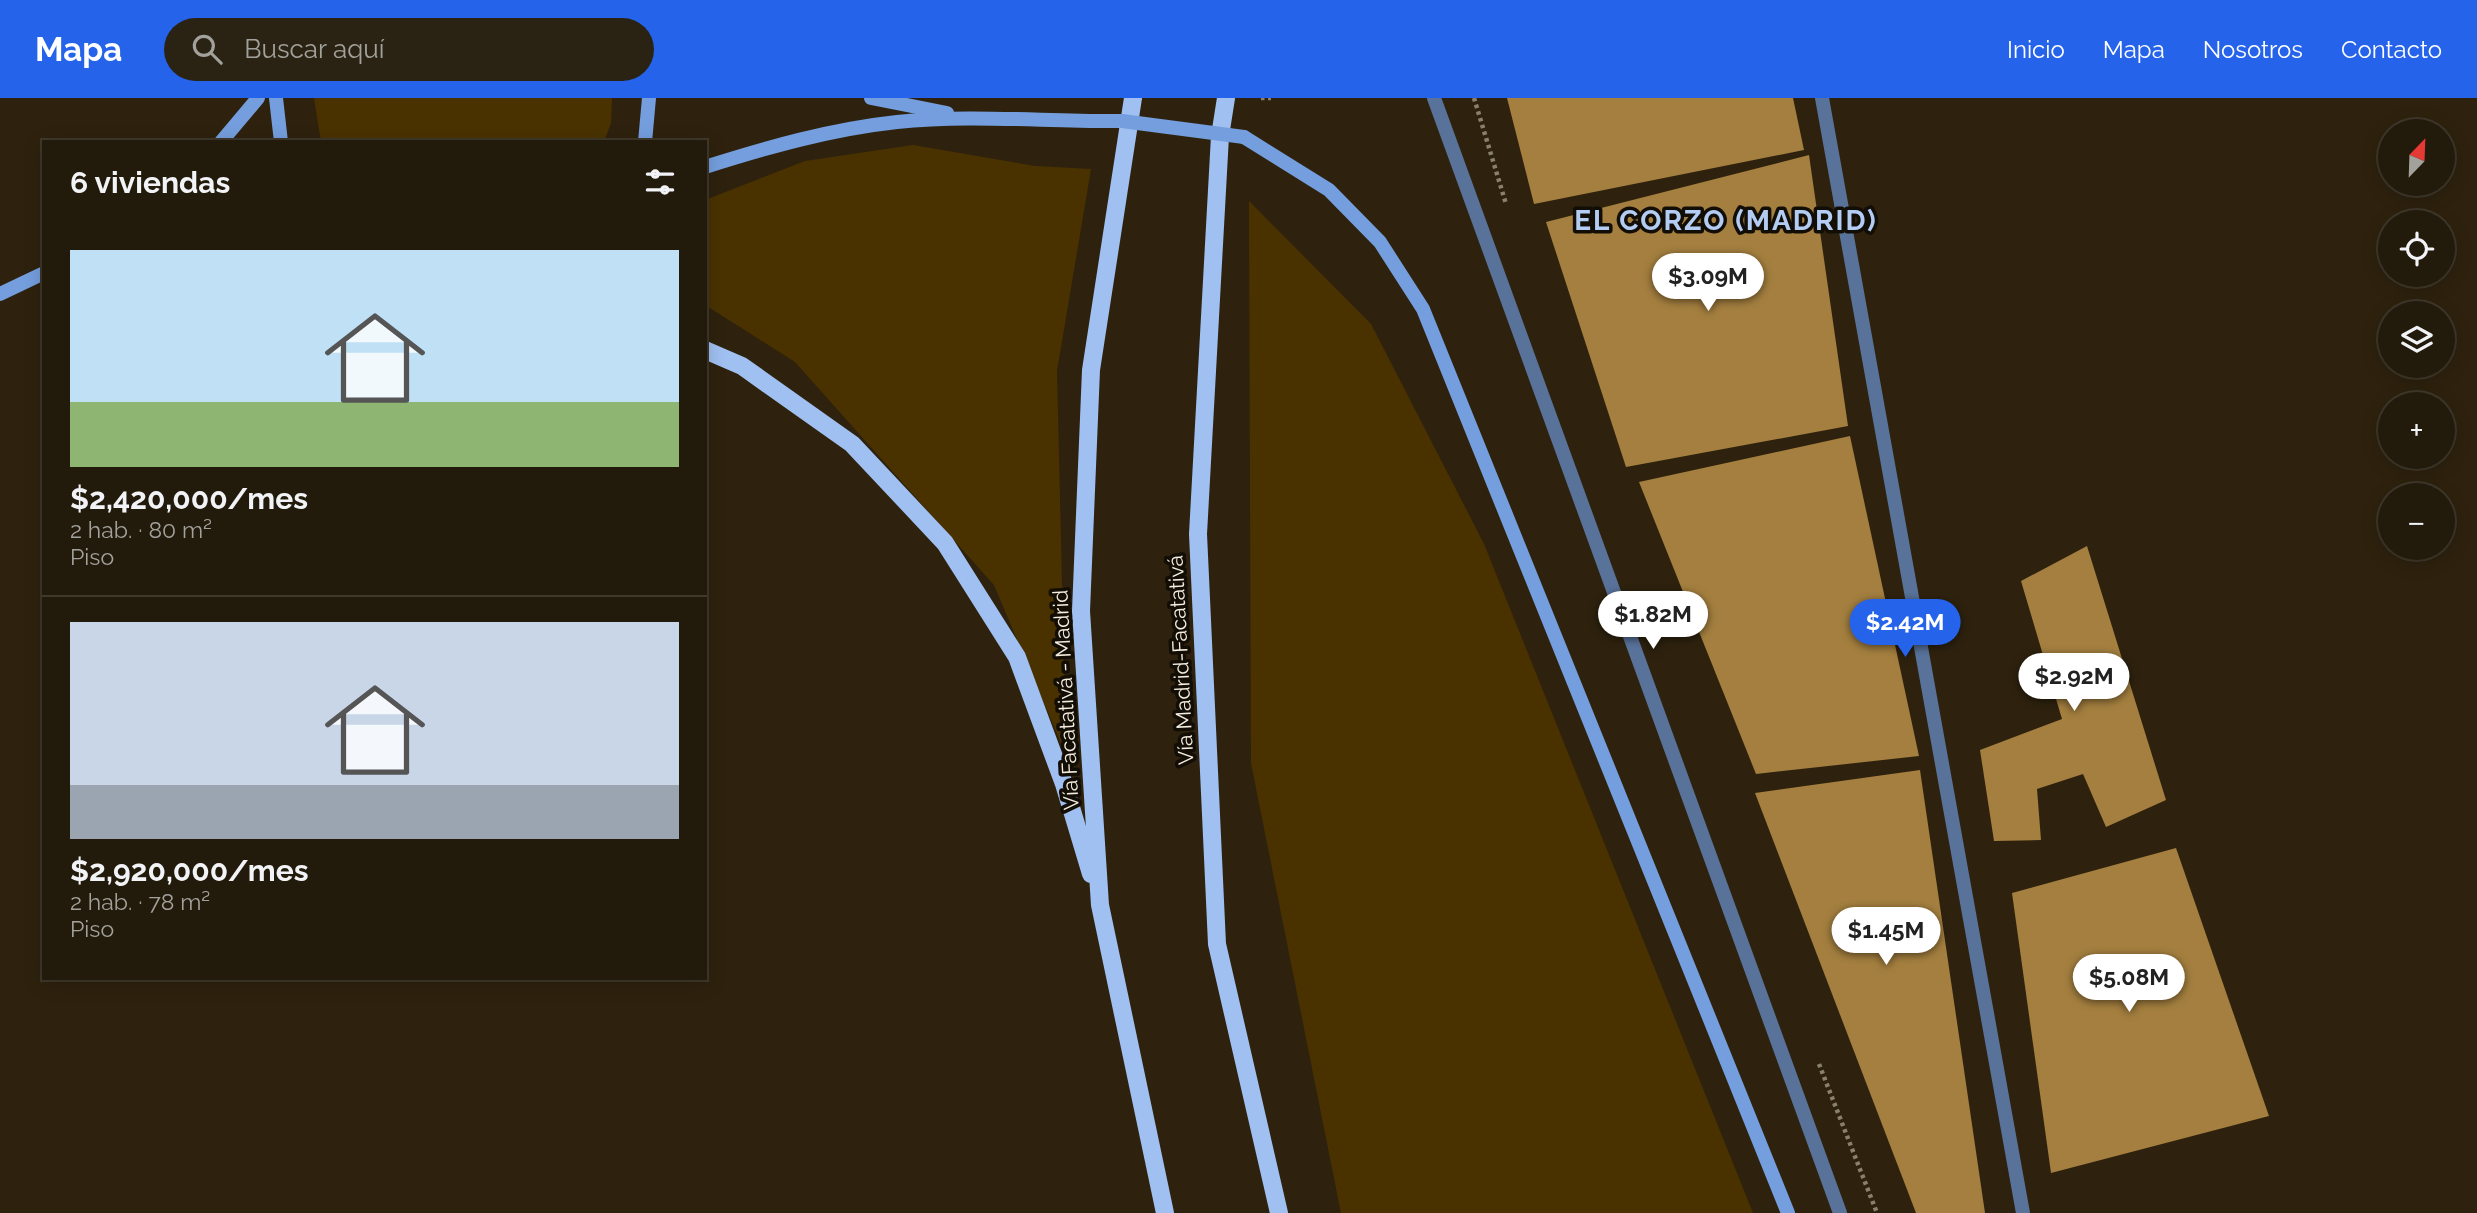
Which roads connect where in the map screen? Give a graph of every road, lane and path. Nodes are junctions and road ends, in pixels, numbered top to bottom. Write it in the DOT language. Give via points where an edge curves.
graph roads {
  1 [pos="258,98"];
  2 [pos="276,98"];
  3 [pos="649,98"];
  4 [pos="870,98"];
  5 [pos="1133,98"];
  6 [pos="1226,98"];
  7 [pos="1261,98"];
  8 [pos="1271,98"];
  9 [pos="1434,98"];
  10 [pos="1822,98"];
  11 [pos="1042,122"];
  12 [pos="223,140"];
  13 [pos="281,140"];
  14 [pos="645,140"];
  15 [pos="707,166"];
  16 [pos="42,274"];
  17 [pos="42,282"];
  18 [pos="4,293"];
  19 [pos="707,351"];
  20 [pos="1100,905"];
  21 [pos="1165,1213"];
  22 [pos="1279,1213"];
  23 [pos="1788,1213"];
  24 [pos="1840,1213"];
  25 [pos="2023,1213"];
  1 -- 12 [label="street"];
  2 -- 13 [label="street"];
  3 -- 14 [label="street"];
  4 -- 11 [label="street" via="975,118"];
  5 -- 20 [label="main road, Vía Facatativá - Madrid" via="1091,370 1080,611"];
  6 -- 22 [label="main road, Vía Madrid-Facatativá" via="1220,136 1198,534 1217,944"];
  7 -- 8 [label="path"];
  9 -- 24 [label="street"];
  10 -- 25 [label="street"];
  11 -- 15 [label="street" via="970,118 897,122 756,150"];
  11 -- 23 [label="street, bridge" via="1122,121 1244,137 1329,190 1380,242 1423,309"];
  16 -- 18 [label="street"];
  17 -- 18 [label="street"];
  19 -- 20 [label="main road" via="742,366 852,444 945,543 1017,657 1065,784"];
  20 -- 21 [label="main road, Vía Facatativá - Madrid"];
}
